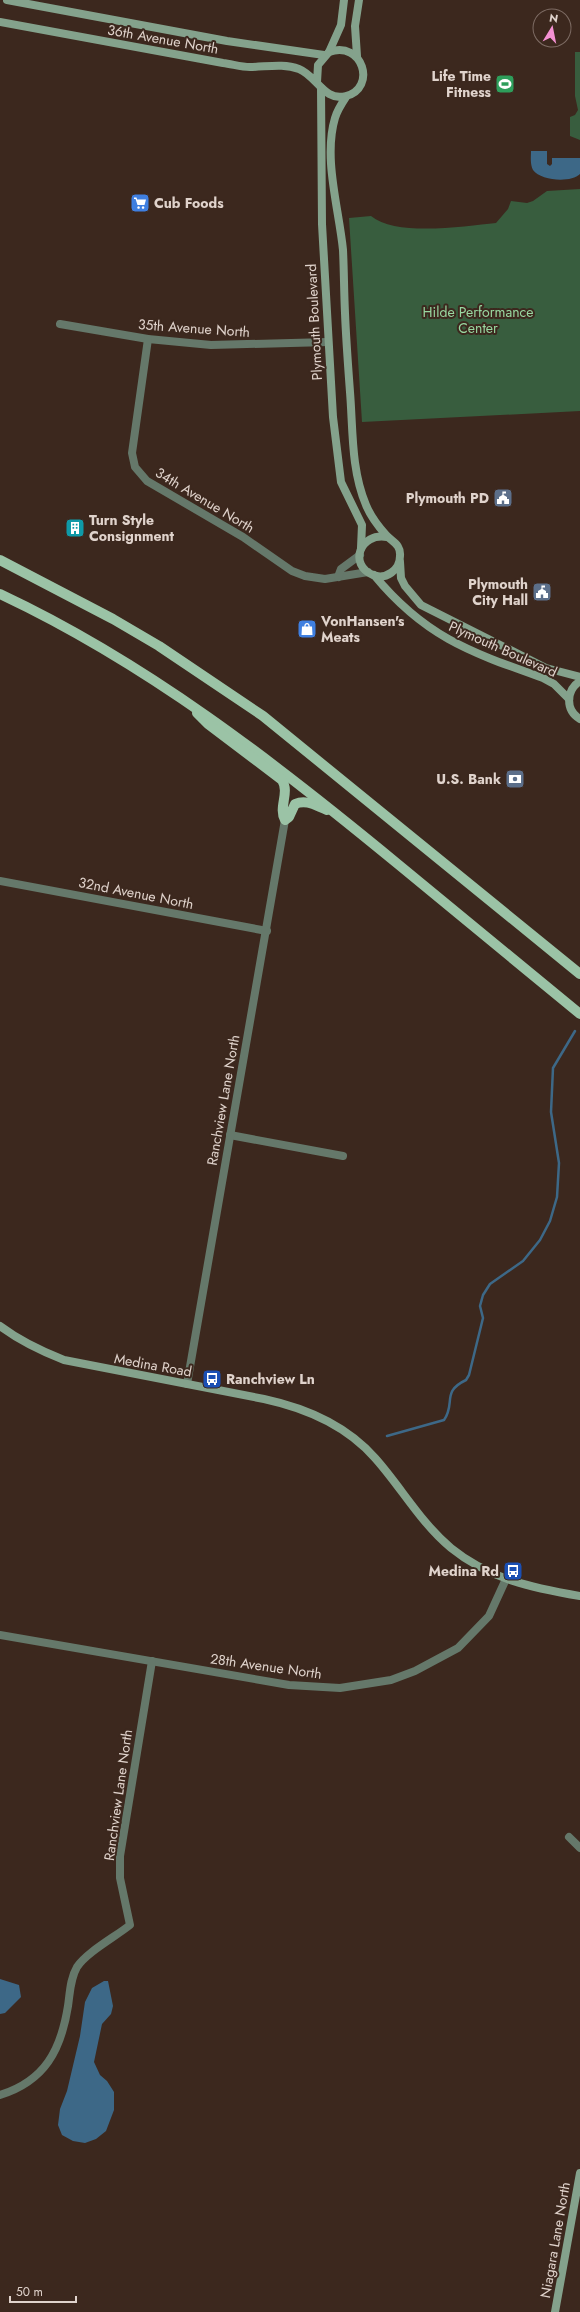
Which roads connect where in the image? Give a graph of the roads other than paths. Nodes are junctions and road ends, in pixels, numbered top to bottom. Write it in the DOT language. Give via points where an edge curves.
graph roads {
  1 [pos="7,0"];
  2 [pos="344,0"];
  3 [pos="359,0"];
  4 [pos="0,22"];
  5 [pos="327,54"];
  6 [pos="356,56"];
  7 [pos="319,85"];
  8 [pos="346,96"];
  9 [pos="60,324"];
  10 [pos="148,340"];
  11 [pos="328,342"];
  12 [pos="387,537"];
  13 [pos="360,552"];
  14 [pos="0,560"];
  15 [pos="400,562"];
  16 [pos="371,574"];
  17 [pos="338,577"];
  18 [pos="0,594"];
  19 [pos="580,677"];
  20 [pos="580,681"];
  21 [pos="569,699"];
  22 [pos="184,701"];
  23 [pos="580,719"];
  24 [pos="340,816"];
  25 [pos="285,820"];
  26 [pos="0,881"];
  27 [pos="267,931"];
  28 [pos="580,974"];
  29 [pos="580,1014"];
  30 [pos="230,1135"];
  31 [pos="343,1156"];
  32 [pos="0,1326"];
  33 [pos="187,1384"];
  34 [pos="506,1579"];
  35 [pos="580,1596"];
  36 [pos="0,1635"];
  37 [pos="152,1661"];
  38 [pos="569,1837"];
  39 [pos="580,1848"];
  40 [pos="0,2095"];
  41 [pos="580,2173"];
  42 [pos="555,2312"];
  1 -- 5 [label="street, 36th Avenue North" via="227,41"];
  2 -- 5 [label="street" via="341,25"];
  3 -- 6 [label="street" via="355,26"];
  4 -- 7 [label="street, 36th Avenue North" via="223,63 250,67 284,66 299,69"];
  5 -- 6 [label="street" via="346,50"];
  5 -- 7 [label="street" via="316,70"];
  6 -- 8 [label="street" via="362,65 364,77 358,88"];
  7 -- 8 [label="street" via="332,96"];
  7 -- 11 [label="street, Plymouth Boulevard"];
  8 -- 12 [label="street" via="335,118 331,138 343,250 344,313 355,459 366,505"];
  9 -- 10 [label="street, 35th Avenue North"];
  10 -- 11 [label="street, 35th Avenue North" via="240,345"];
  10 -- 17 [label="street, 34th Avenue North" via="132,453 140,475 156,487 243,537 292,570 315,578"];
  11 -- 13 [label="street, Plymouth Boulevard" via="337,457 341,482 362,525"];
  12 -- 13 [label="street" via="374,536 364,543"];
  12 -- 15 [label="street" via="398,547"];
  13 -- 16 [label="street" via="363,567"];
  13 -- 17 [label="street" via="341,568"];
  14 -- 28 [label="main road" via="159,646 263,716"];
  15 -- 16 [label="street" via="397,568 386,575"];
  15 -- 19 [label="street, Plymouth Boulevard" via="401,578 421,605 546,668"];
  16 -- 17 [label="street, 34th Avenue North"];
  16 -- 21 [label="street, Plymouth Boulevard" via="438,635 467,650 543,678 554,684"];
  18 -- 22 [label="main road" via="86,639 150,677"];
  20 -- 21 [label="street" via="573,686"];
  21 -- 23 [label="street" via="572,712"];
  22 -- 24 [label="main road" via="210,716"];
  22 -- 25 [label="main road" via="208,724 282,780 285,790 282,815"];
  24 -- 25 [label="main road" via="301,802 295,804"];
  24 -- 29 [label="main road"];
  25 -- 27 [label="street, Ranchview Lane North"];
  26 -- 27 [label="street, 32nd Avenue North"];
  27 -- 30 [label="street, Ranchview Lane North"];
  30 -- 31 [label="street"];
  30 -- 33 [label="street, Ranchview Lane North"];
  32 -- 33 [label="street, Medina Road" via="26,1343 64,1360"];
  33 -- 34 [label="street, Medina Road" via="289,1404 334,1425 374,1457 433,1532 472,1562"];
  34 -- 35 [label="street" via="540,1589"];
  34 -- 37 [label="street, 28th Avenue North" via="489,1616 458,1648 415,1671 391,1680 340,1688 315,1688"];
  36 -- 37 [label="street, 28th Avenue North"];
  37 -- 40 [label="street, Ranchview Lane North" via="120,1856 120,1878 130,1925 83,1960 77,1968 72,1979 61,2041 42,2071 28,2082"];
  38 -- 39 [label="street"];
  41 -- 42 [label="street, Niagara Lane North"];
}
